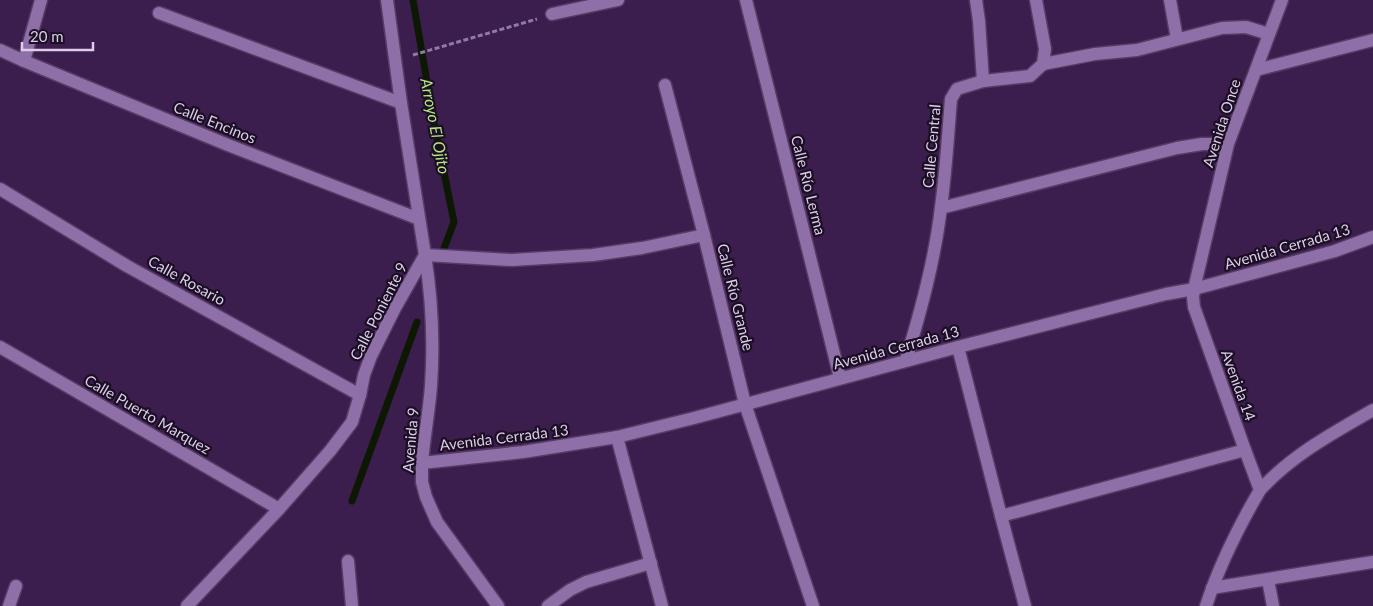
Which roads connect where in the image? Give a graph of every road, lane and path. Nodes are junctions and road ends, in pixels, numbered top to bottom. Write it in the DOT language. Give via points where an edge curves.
graph roads {
  1 [pos="41,0"];
  2 [pos="387,0"];
  3 [pos="618,0"];
  4 [pos="746,0"];
  5 [pos="976,0"];
  6 [pos="1036,0"];
  7 [pos="1170,0"];
  8 [pos="1282,0"];
  9 [pos="159,14"];
  10 [pos="552,14"];
  11 [pos="1269,34"];
  12 [pos="1177,39"];
  13 [pos="1373,40"];
  14 [pos="0,50"];
  15 [pos="394,60"];
  16 [pos="24,61"];
  17 [pos="1043,64"];
  18 [pos="1256,70"];
  19 [pos="984,81"];
  20 [pos="665,86"];
  21 [pos="401,103"];
  22 [pos="1228,144"];
  23 [pos="0,189"];
  24 [pos="941,208"];
  25 [pos="419,219"];
  26 [pos="704,235"];
  27 [pos="1373,237"];
  28 [pos="425,255"];
  29 [pos="1194,289"];
  30 [pos="0,347"];
  31 [pos="958,347"];
  32 [pos="906,360"];
  33 [pos="840,378"];
  34 [pos="360,395"];
  35 [pos="745,404"];
  36 [pos="1373,410"];
  37 [pos="617,437"];
  38 [pos="1245,450"];
  39 [pos="422,463"];
  40 [pos="1260,490"];
  41 [pos="279,509"];
  42 [pos="1000,516"];
  43 [pos="348,562"];
  44 [pos="1373,562"];
  45 [pos="651,563"];
  46 [pos="1268,580"];
  47 [pos="16,586"];
  48 [pos="1212,588"];
  49 [pos="9,606"];
  50 [pos="187,606"];
  51 [pos="352,606"];
  52 [pos="498,606"];
  53 [pos="548,606"];
  54 [pos="662,606"];
  55 [pos="813,606"];
  56 [pos="1026,606"];
  57 [pos="1206,606"];
  58 [pos="1273,606"];
  1 -- 16 [label="street"];
  2 -- 15 [label="street, Calle Poniente 9"];
  3 -- 10 [label="street"];
  4 -- 33 [label="street, Calle Río Lerma"];
  5 -- 19 [label="street"];
  6 -- 17 [label="street" via="1045,49"];
  7 -- 12 [label="street"];
  8 -- 11 [label="street, Avenida Once"];
  9 -- 21 [label="street"];
  10 -- 15 [label="path"];
  11 -- 12 [label="street" via="1246,27 1222,28"];
  11 -- 18 [label="street, Avenida Once"];
  12 -- 17 [label="street" via="1137,50"];
  13 -- 18 [label="street"];
  14 -- 16 [label="street, Calle Encinos"];
  15 -- 21 [label="street, Calle Poniente 9"];
  16 -- 25 [label="street, Calle Encinos"];
  17 -- 19 [label="street, Calle Central" via="1030,76"];
  18 -- 22 [label="street, Avenida Once"];
  19 -- 24 [label="street, Calle Central" via="957,90 951,99"];
  20 -- 26 [label="street"];
  21 -- 25 [label="street, Calle Poniente 9"];
  22 -- 24 [label="street" via="1177,148"];
  22 -- 29 [label="street, Avenida Once"];
  23 -- 34 [label="street, Calle Rosario" via="127,266"];
  24 -- 32 [label="street, Calle Central" via="919,318"];
  25 -- 28 [label="street, Calle Poniente 9"];
  26 -- 28 [label="street, Calle Río Grande" via="593,255 512,260"];
  26 -- 35 [label="street, Calle Río Grande"];
  27 -- 29 [label="street, Avenida Cerrada 13" via="1335,251"];
  28 -- 34 [label="street, Calle Poniente 9" via="371,356"];
  28 -- 39 [label="street, Avenida 9" via="433,324 431,386"];
  29 -- 31 [label="street, Avenida Cerrada 13"];
  29 -- 38 [label="street, Avenida 14" via="1194,307"];
  30 -- 41 [label="street, Calle Puerto Marquez"];
  31 -- 32 [label="street, Avenida Cerrada 13"];
  31 -- 42 [label="street"];
  32 -- 33 [label="street, Avenida Cerrada 13"];
  33 -- 35 [label="street, Avenida Cerrada 13"];
  34 -- 41 [label="street, Calle Poniente 9" via="352,422"];
  35 -- 37 [label="street, Avenida Cerrada 13"];
  35 -- 55 [label="street, Calle Río Grande"];
  36 -- 40 [label="street" via="1298,456"];
  37 -- 39 [label="street, Avenida Cerrada 13"];
  37 -- 45 [label="street"];
  38 -- 40 [label="street, Avenida 14"];
  38 -- 42 [label="street"];
  39 -- 52 [label="street, Avenida 9" via="422,482 437,522"];
  40 -- 48 [label="street"];
  41 -- 50 [label="street, Calle Poniente 9"];
  42 -- 56 [label="street"];
  43 -- 51 [label="street"];
  44 -- 46 [label="street"];
  45 -- 53 [label="street" via="586,582"];
  45 -- 54 [label="street"];
  46 -- 48 [label="street"];
  46 -- 58 [label="street"];
  47 -- 49 [label="street"];
  48 -- 57 [label="street"];
}
